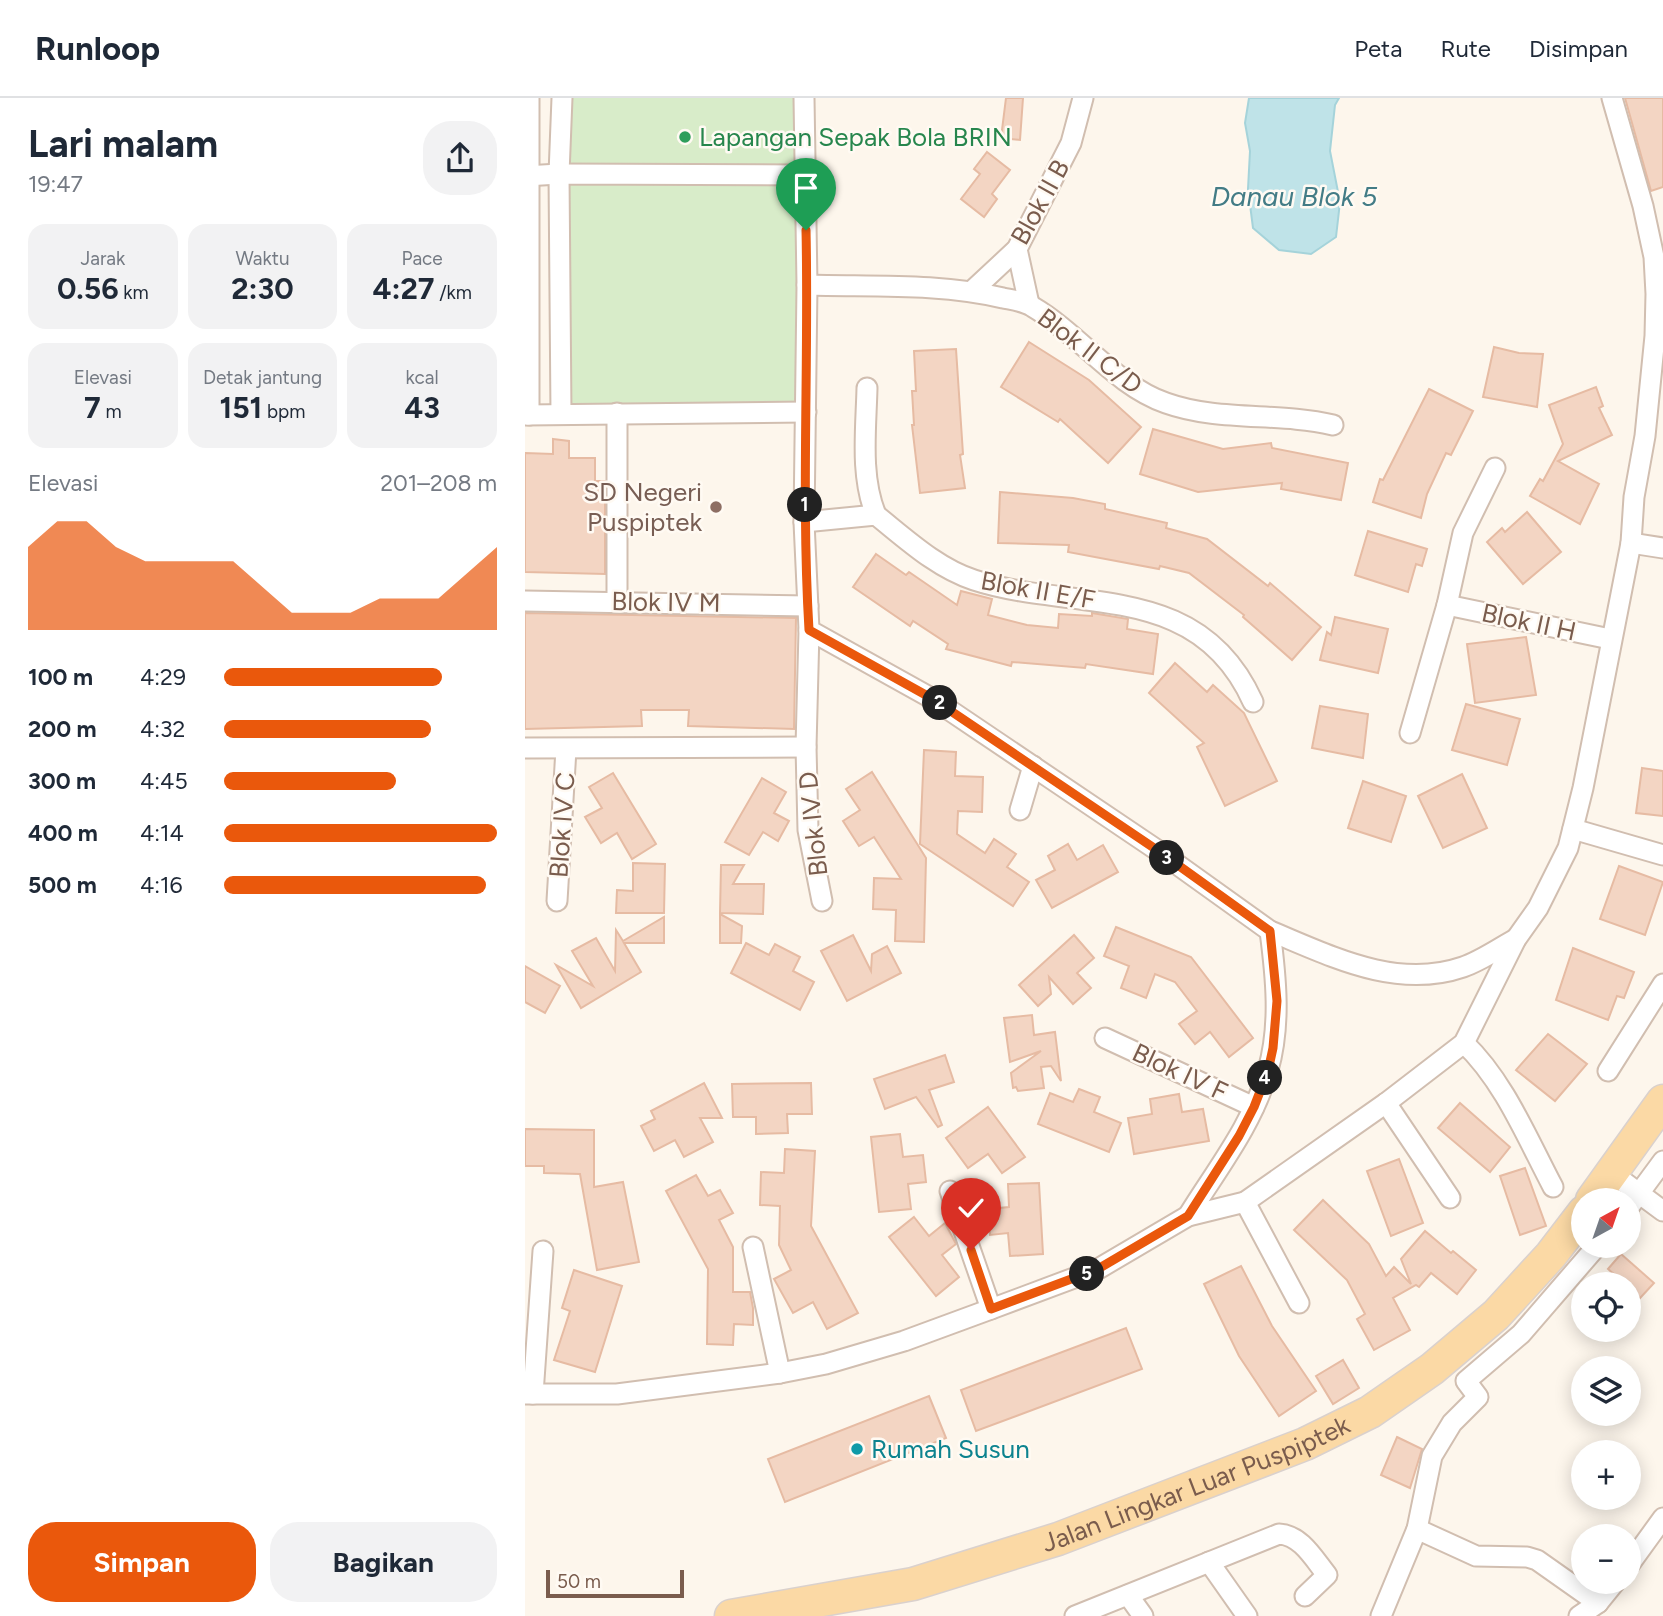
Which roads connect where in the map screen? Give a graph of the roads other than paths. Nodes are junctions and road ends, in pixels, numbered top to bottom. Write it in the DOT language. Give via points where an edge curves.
graph roads {
  1 [pos="529,98"];
  2 [pos="562,98"];
  3 [pos="804,98"];
  4 [pos="1083,98"];
  5 [pos="1612,98"];
  6 [pos="559,174"];
  7 [pos="804,175"];
  8 [pos="526,176"];
  9 [pos="1017,249"];
  10 [pos="807,285"];
  11 [pos="972,290"];
  12 [pos="1660,294"];
  13 [pos="1029,304"];
  14 [pos="867,388"];
  15 [pos="806,412"];
  16 [pos="617,413"];
  17 [pos="561,414"];
  18 [pos="527,415"];
  19 [pos="1333,425"];
  20 [pos="1495,468"];
  21 [pos="876,515"];
  22 [pos="804,522"];
  23 [pos="1631,543"];
  24 [pos="1663,548"];
  25 [pos="525,601"];
  26 [pos="617,601"];
  27 [pos="1447,605"];
  28 [pos="808,606"];
  29 [pos="809,630"];
  30 [pos="1610,639"];
  31 [pos="1253,702"];
  32 [pos="1410,733"];
  33 [pos="806,747"];
  34 [pos="525,748"];
  35 [pos="566,749"];
  36 [pos="1033,766"];
  37 [pos="1020,810"];
  38 [pos="1573,829"];
  39 [pos="1663,855"];
  40 [pos="557,901"];
  41 [pos="822,901"];
  42 [pos="1270,931"];
  43 [pos="1516,939"];
  44 [pos="1663,984"];
  45 [pos="1105,1038"];
  46 [pos="1464,1043"];
  47 [pos="1608,1071"];
  48 [pos="1663,1101"];
  49 [pos="1385,1103"];
  50 [pos="1254,1107"];
  51 [pos="1663,1161"];
  52 [pos="1613,1174"];
  53 [pos="1553,1187"];
  54 [pos="1602,1188"];
  55 [pos="1625,1188"];
  56 [pos="950,1191"];
  57 [pos="1641,1192"];
  58 [pos="1450,1198"];
  59 [pos="1245,1202"];
  60 [pos="1641,1202"];
  61 [pos="1663,1211"];
  62 [pos="1188,1216"];
  63 [pos="1571,1229"];
  64 [pos="753,1247"];
  65 [pos="543,1251"];
  66 [pos="1587,1258"];
  67 [pos="1299,1303"];
  68 [pos="991,1309"];
  69 [pos="781,1373"];
  70 [pos="529,1394"];
  71 [pos="1663,1518"];
  72 [pos="1417,1529"];
  73 [pos="1641,1548"];
  74 [pos="1209,1562"];
  75 [pos="1605,1594"];
  76 [pos="1128,1595"];
  77 [pos="1305,1596"];
  78 [pos="1598,1603"];
  79 [pos="731,1616"];
  80 [pos="1075,1616"];
  81 [pos="1143,1616"];
  82 [pos="1247,1616"];
  83 [pos="1381,1616"];
  84 [pos="1579,1616"];
  1 -- 8 [label="street"];
  2 -- 6 [label="street"];
  3 -- 7 [label="street, Blok IV D"];
  4 -- 9 [label="street, Blok II B" via="1071,143"];
  5 -- 12 [label="street" via="1643,206"];
  6 -- 7 [label="street"];
  6 -- 8 [label="street"];
  6 -- 17 [label="street"];
  7 -- 10 [label="street, Blok IV D"];
  8 -- 18 [label="street"];
  9 -- 11 [label="street, Blok II B"];
  9 -- 13 [label="street"];
  10 -- 11 [label="street, Blok II C/D"];
  10 -- 15 [label="street, Blok IV D"];
  11 -- 13 [label="street, Blok II C/D"];
  12 -- 23 [label="street"];
  13 -- 19 [label="street, Blok II C/D" via="1128,382 1164,403 1189,410 1305,418"];
  14 -- 21 [label="street" via="866,467"];
  15 -- 16 [label="street"];
  15 -- 22 [label="street, Blok IV D"];
  16 -- 17 [label="street"];
  16 -- 26 [label="street"];
  17 -- 18 [label="street"];
  20 -- 27 [label="street, Blok II H" via="1463,533"];
  21 -- 22 [label="street"];
  21 -- 31 [label="street, Blok II E/F" via="947,569 971,579 1157,613 1200,636 1242,678"];
  22 -- 28 [label="street, Blok IV D"];
  23 -- 24 [label="street"];
  23 -- 30 [label="street"];
  25 -- 26 [label="street, Blok IV M"];
  26 -- 28 [label="street, Blok IV M"];
  27 -- 30 [label="street, Blok II H"];
  27 -- 32 [label="street, Blok II H"];
  28 -- 29 [label="street, Blok IV D"];
  29 -- 33 [label="street, Blok IV D"];
  29 -- 36 [label="street" via="933,699"];
  30 -- 38 [label="street"];
  33 -- 35 [label="street"];
  33 -- 41 [label="street, Blok IV D" via="808,830"];
  34 -- 35 [label="street"];
  35 -- 40 [label="street, Blok IV C"];
  36 -- 37 [label="street"];
  36 -- 42 [label="street"];
  38 -- 39 [label="street"];
  38 -- 43 [label="street" via="1559,872"];
  42 -- 43 [label="street" via="1355,964 1411,976 1466,966"];
  42 -- 50 [label="street" via="1276,975 1275,1024 1268,1071"];
  43 -- 46 [label="street"];
  44 -- 47 [label="street"];
  45 -- 50 [label="street, Blok IV F"];
  46 -- 49 [label="street"];
  46 -- 53 [label="street" via="1509,1102"];
  48 -- 52 [label="main road"];
  49 -- 58 [label="street"];
  49 -- 59 [label="street"];
  50 -- 62 [label="street"];
  51 -- 57 [label="street"];
  52 -- 54 [label="main road"];
  52 -- 55 [label="street"];
  56 -- 68 [label="street"];
  59 -- 62 [label="street"];
  59 -- 67 [label="street"];
  60 -- 61 [label="street"];
  62 -- 68 [label="street" via="1098,1269"];
  63 -- 79 [label="main road, Jalan Lingkar Luar Puspiptek" via="1496,1315 1432,1369 1370,1412 1305,1444 1058,1539 913,1584"];
  64 -- 69 [label="street"];
  65 -- 70 [label="street"];
  66 -- 72 [label="street" via="1521,1334 1466,1381 1478,1397 1453,1423 1432,1456"];
  68 -- 69 [label="street" via="904,1341"];
  69 -- 70 [label="street" via="617,1394"];
  71 -- 73 [label="street"];
  72 -- 78 [label="street" via="1476,1556 1538,1560"];
  72 -- 83 [label="street"];
  74 -- 76 [label="street"];
  74 -- 77 [label="street" via="1289,1534 1327,1575"];
  74 -- 82 [label="street"];
  75 -- 78 [label="street"];
  76 -- 80 [label="street"];
  76 -- 81 [label="street"];
  78 -- 84 [label="street"];
}
